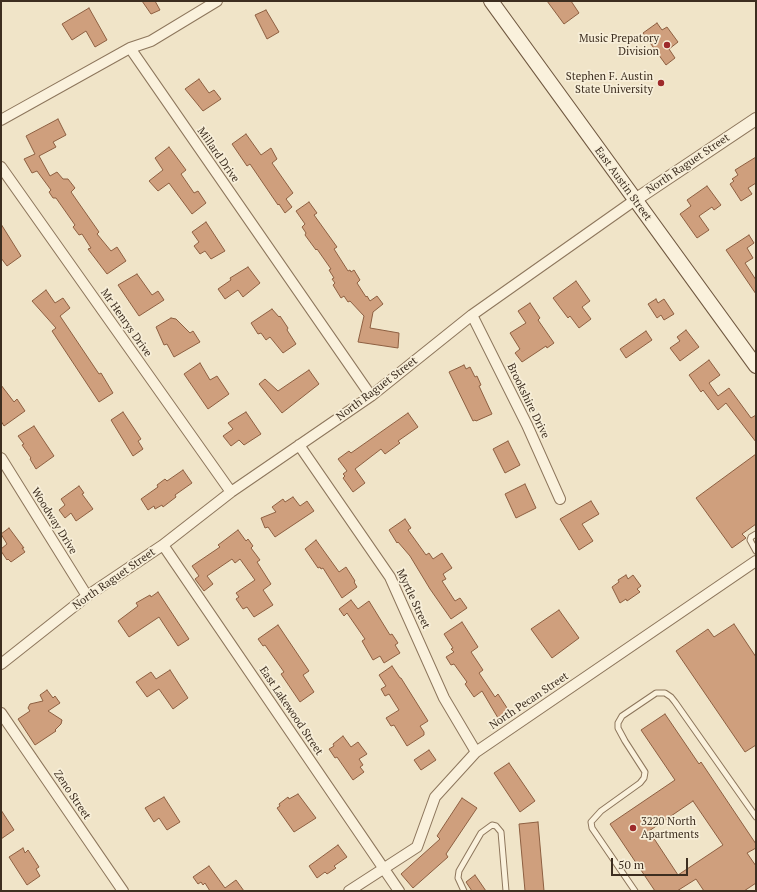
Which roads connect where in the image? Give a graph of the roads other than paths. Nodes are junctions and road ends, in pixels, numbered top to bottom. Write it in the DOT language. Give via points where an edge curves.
graph roads {
  1 [pos="217,1"];
  2 [pos="491,1"];
  3 [pos="130,48"];
  4 [pos="756,119"];
  5 [pos="1,120"];
  6 [pos="1,167"];
  7 [pos="635,200"];
  8 [pos="472,315"];
  9 [pos="756,366"];
  10 [pos="371,396"];
  11 [pos="300,445"];
  12 [pos="1,458"];
  13 [pos="231,492"];
  14 [pos="560,499"];
  15 [pos="756,534"];
  16 [pos="163,545"];
  17 [pos="756,551"];
  18 [pos="756,561"];
  19 [pos="87,596"];
  20 [pos="1,664"];
  21 [pos="1,713"];
  22 [pos="476,752"];
  23 [pos="756,817"];
  24 [pos="384,868"];
  25 [pos="123,891"];
  26 [pos="349,891"];
  27 [pos="399,891"];
  28 [pos="464,891"];
  29 [pos="506,891"];
  30 [pos="636,891"];
  1 -- 3 [label="street" via="151,41"];
  2 -- 7 [label="main road, East Austin Street"];
  3 -- 5 [label="street"];
  3 -- 10 [label="street, Millard Drive"];
  4 -- 7 [label="street, North Raguet Street"];
  6 -- 13 [label="street, Mr Henrys Drive"];
  7 -- 8 [label="street, North Raguet Street"];
  7 -- 9 [label="main road, East Austin Street"];
  8 -- 10 [label="street, North Raguet Street"];
  8 -- 14 [label="street, Brookshire Drive" via="527,425"];
  10 -- 11 [label="street, North Raguet Street"];
  11 -- 13 [label="street, North Raguet Street"];
  11 -- 22 [label="street, Myrtle Street" via="390,577 444,698"];
  12 -- 19 [label="street, Woodway Drive"];
  13 -- 16 [label="street, North Raguet Street"];
  15 -- 17 [label="lane" via="750,540"];
  16 -- 19 [label="street, North Raguet Street"];
  16 -- 24 [label="street, East Lakewood Street"];
  18 -- 22 [label="street, North Pecan Street"];
  19 -- 20 [label="street, North Raguet Street"];
  21 -- 25 [label="street, Zeno Street"];
  22 -- 24 [label="street, North Pecan Street" via="435,797 417,848"];
  23 -- 30 [label="lane" via="671,697 665,693 656,693 622,716 618,723 625,741 645,772 644,778 601,811 591,822 592,828"];
  24 -- 26 [label="street, North Pecan Street"];
  24 -- 27 [label="street, East Lakewood Street"];
  28 -- 29 [label="lane" via="458,878 459,871 481,833 492,825 501,832"];
}
